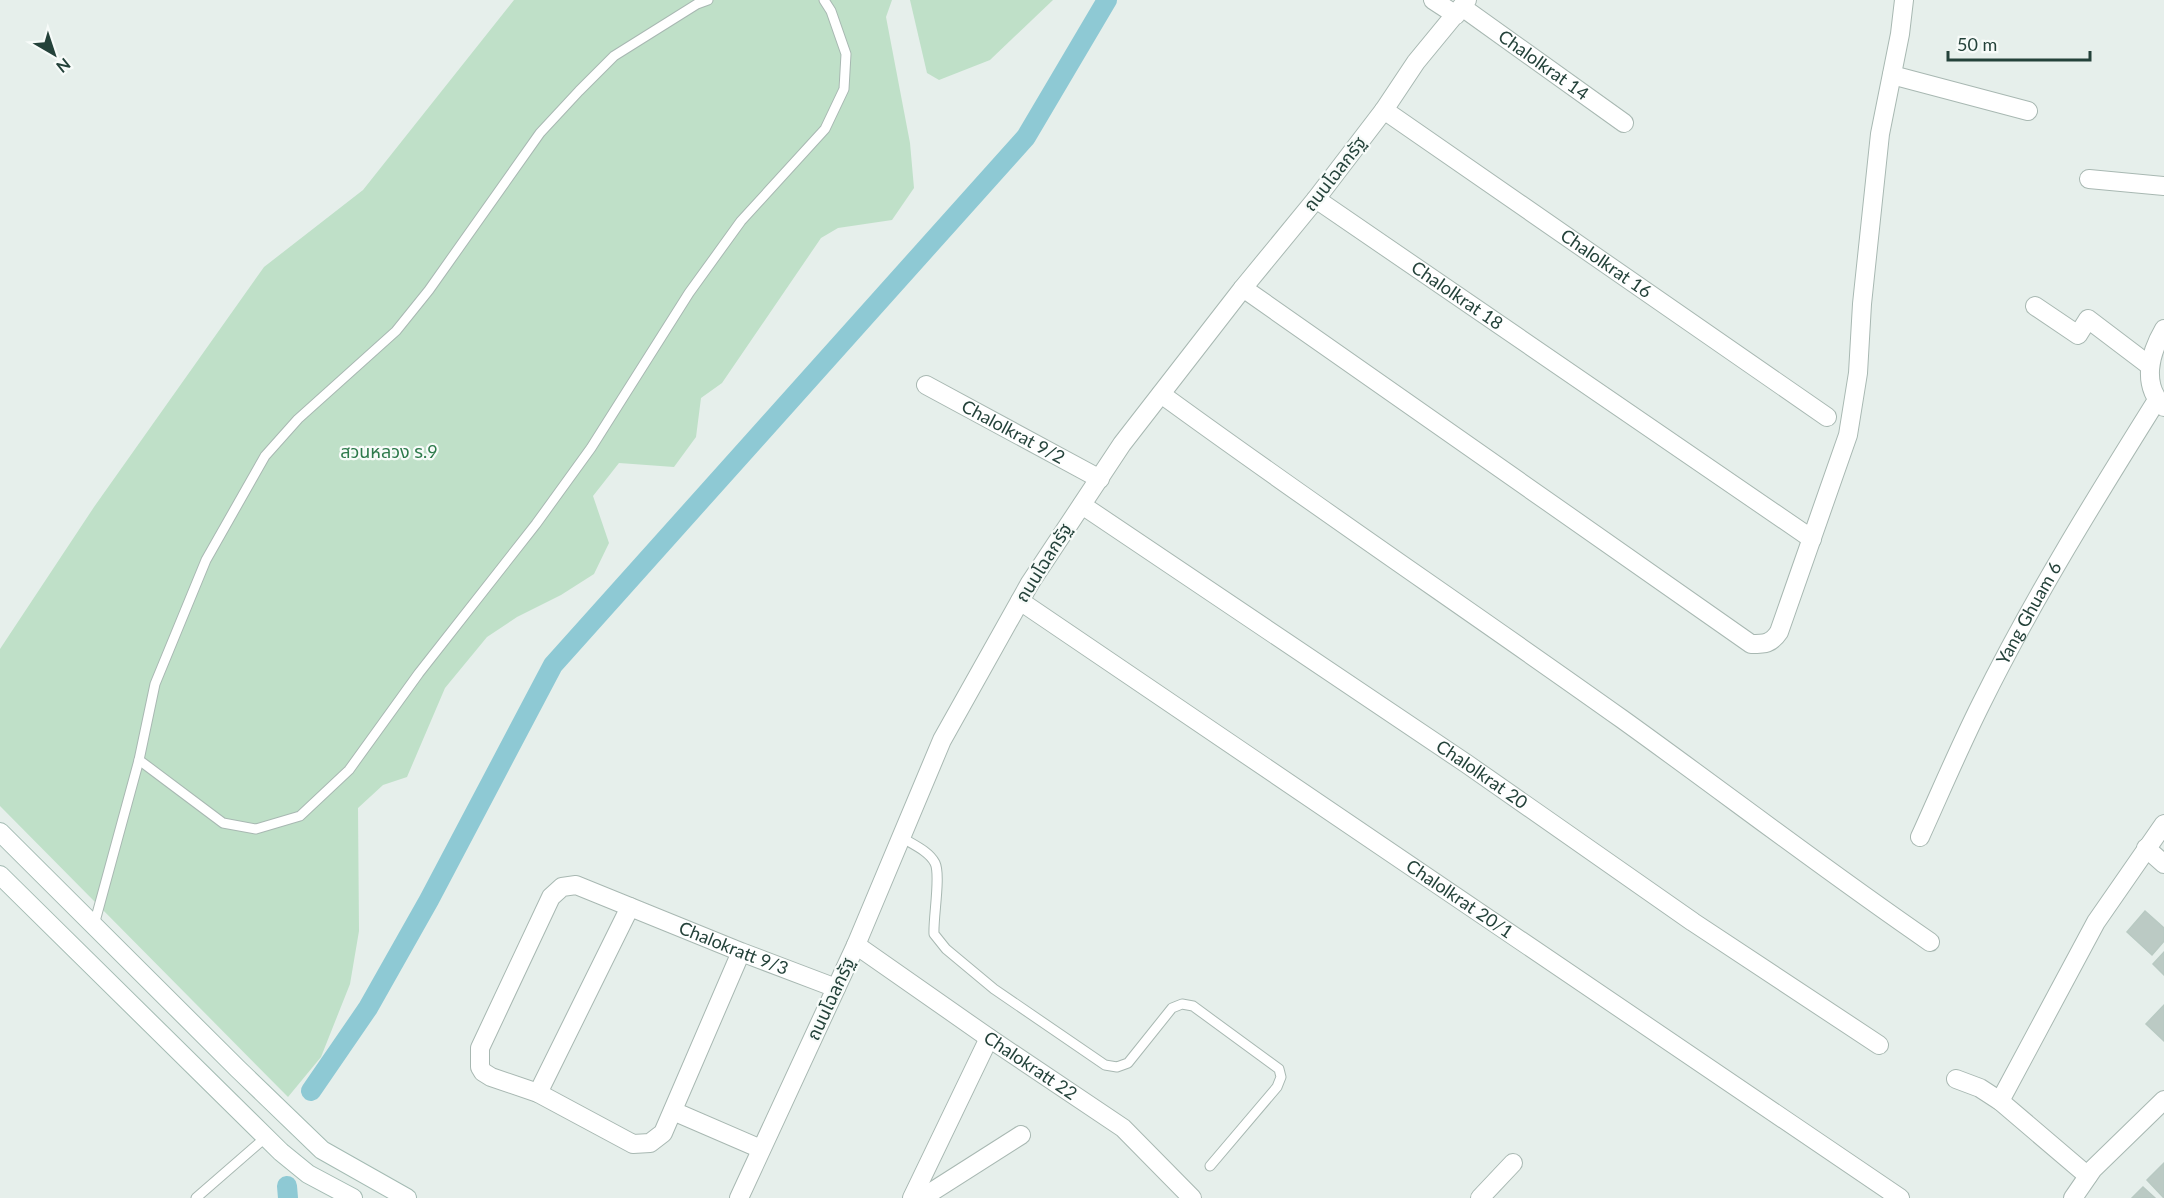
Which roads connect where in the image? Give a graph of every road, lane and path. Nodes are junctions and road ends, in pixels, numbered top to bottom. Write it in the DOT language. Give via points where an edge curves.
graph roads {
  1 [pos="708,0"];
  2 [pos="824,0"];
  3 [pos="1433,0"];
  4 [pos="1904,0"];
  5 [pos="1462,7"];
  6 [pos="1892,75"];
  7 [pos="1384,110"];
  8 [pos="2028,111"];
  9 [pos="1624,123"];
  10 [pos="2089,180"];
  11 [pos="2164,186"];
  12 [pos="1316,199"];
  13 [pos="1243,288"];
  14 [pos="2035,306"];
  15 [pos="2164,329"];
  16 [pos="2150,366"];
  17 [pos="926,385"];
  18 [pos="1161,394"];
  19 [pos="2160,403"];
  20 [pos="1827,417"];
  21 [pos="1100,479"];
  22 [pos="1082,505"];
  23 [pos="1812,539"];
  24 [pos="1020,601"];
  25 [pos="139,760"];
  26 [pos="2164,824"];
  27 [pos="0,832"];
  28 [pos="901,837"];
  29 [pos="1920,837"];
  30 [pos="2146,849"];
  31 [pos="2164,864"];
  32 [pos="0,875"];
  33 [pos="630,907"];
  34 [pos="94,925"];
  35 [pos="1930,942"];
  36 [pos="856,945"];
  37 [pos="741,952"];
  38 [pos="836,988"];
  39 [pos="989,1038"];
  40 [pos="1879,1045"];
  41 [pos="1956,1079"];
  42 [pos="538,1093"];
  43 [pos="2000,1101"];
  44 [pos="2164,1101"];
  45 [pos="673,1111"];
  46 [pos="1021,1135"];
  47 [pos="266,1137"];
  48 [pos="761,1149"];
  49 [pos="1513,1163"];
  50 [pos="1210,1166"];
  51 [pos="2088,1176"];
  52 [pos="196,1198"];
  53 [pos="353,1198"];
  54 [pos="407,1198"];
  55 [pos="739,1198"];
  56 [pos="912,1198"];
  57 [pos="922,1198"];
  58 [pos="1192,1198"];
  59 [pos="1480,1198"];
  60 [pos="1900,1198"];
  61 [pos="2073,1198"];
  1 -- 25 [label="lane" via="614,56 579,91 540,133 396,331 298,419 265,456 206,560 155,684"];
  2 -- 25 [label="lane" via="846,54 844,89 825,129 741,221 689,293 591,448 349,770 300,816 256,829 223,823"];
  3 -- 5 [label="street, Chalolkrat 14"];
  4 -- 6 [label="street"];
  5 -- 7 [label="street, ถนนโฉลกรัฐ" via="1416,62"];
  5 -- 9 [label="street, Chalolkrat 14"];
  6 -- 8 [label="street"];
  6 -- 23 [label="street" via="1880,134 1858,373 1848,435"];
  7 -- 12 [label="street, ถนนโฉลกรัฐ"];
  7 -- 20 [label="street, Chalolkrat 16"];
  10 -- 11 [label="street"];
  12 -- 13 [label="street, ถนนโฉลกรัฐ"];
  12 -- 23 [label="street, Chalolkrat 18"];
  13 -- 18 [label="street, ถนนโฉลกรัฐ"];
  13 -- 23 [label="street" via="1751,644 1772,642 1779,632"];
  14 -- 16 [label="street" via="2078,335 2088,319"];
  15 -- 16 [label="street" via="2154,345"];
  16 -- 19 [label="street" via="2148,373"];
  17 -- 21 [label="street, Chalolkrat 9/2"];
  18 -- 21 [label="street, ถนนโฉลกรัฐ"];
  18 -- 35 [label="street"];
  19 -- 29 [label="street, Yang Ghuam 6" via="2080,523 2000,667"];
  21 -- 22 [label="street, ถนนโฉลกรัฐ"];
  22 -- 24 [label="street, ถนนโฉลกรัฐ"];
  22 -- 40 [label="street, Chalolkrat 20"];
  24 -- 28 [label="street, ถนนโฉลกรัฐ" via="942,740"];
  24 -- 60 [label="street, Chalolkrat 20/1"];
  25 -- 34 [label="lane"];
  26 -- 30 [label="street"];
  27 -- 34 [label="street"];
  28 -- 36 [label="street, ถนนโฉลกรัฐ"];
  28 -- 50 [label="lane" via="935,864 934,934 946,949 994,989 1105,1065 1117,1067 1128,1063 1172,1008 1182,1005 1193,1006 1279,1069 1277,1087"];
  30 -- 31 [label="street"];
  30 -- 43 [label="street" via="2096,922"];
  32 -- 47 [label="street"];
  33 -- 37 [label="street, Chalokratt 9/3"];
  33 -- 42 [label="street"];
  33 -- 42 [label="street, Chalokratt 9/3" via="576,885 562,887 551,897 480,1048 479,1058 483,1072 491,1077"];
  34 -- 54 [label="street" via="322,1150"];
  36 -- 38 [label="street, ถนนโฉลกรัฐ"];
  36 -- 39 [label="street, Chalokratt 22"];
  37 -- 38 [label="street, Chalokratt 9/3"];
  37 -- 45 [label="street"];
  38 -- 48 [label="street, ถนนโฉลกรัฐ"];
  39 -- 56 [label="street"];
  39 -- 58 [label="street, Chalokratt 22" via="1122,1128"];
  41 -- 43 [label="street"];
  42 -- 45 [label="street" via="633,1144 650,1143 663,1133"];
  43 -- 51 [label="street"];
  44 -- 51 [label="street"];
  45 -- 48 [label="street"];
  46 -- 57 [label="street"];
  47 -- 52 [label="lane"];
  47 -- 53 [label="street" via="308,1174"];
  48 -- 55 [label="street, ถนนโฉลกรัฐ"];
  49 -- 59 [label="street"];
  51 -- 61 [label="street"];
}
